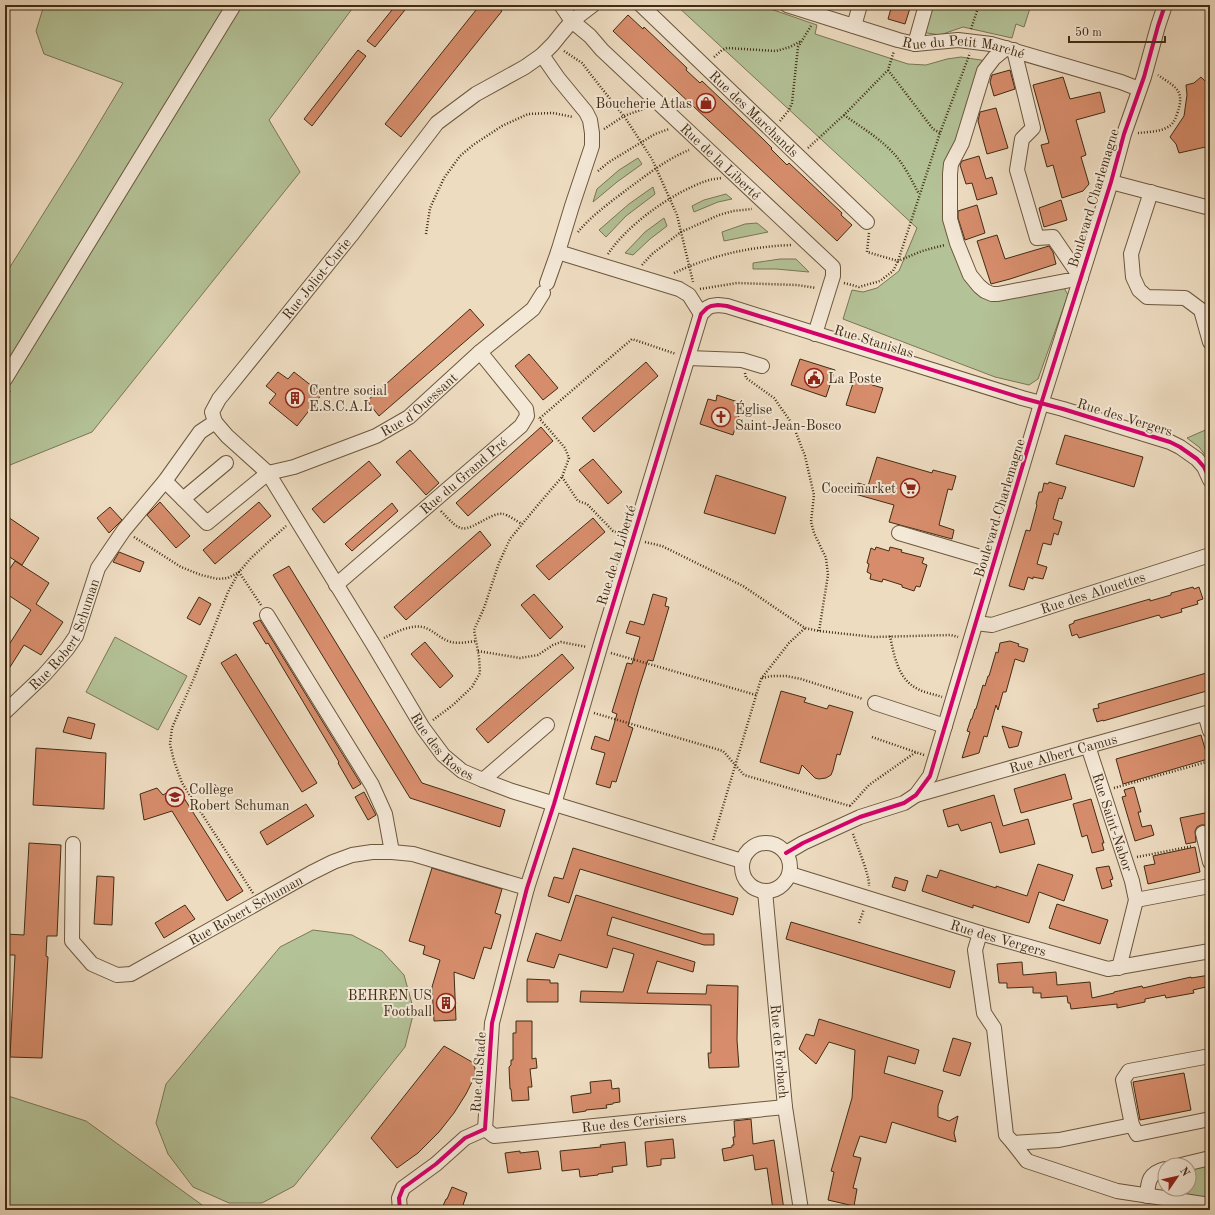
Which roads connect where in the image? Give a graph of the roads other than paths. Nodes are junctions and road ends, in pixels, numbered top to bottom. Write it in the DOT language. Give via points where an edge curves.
graph roads {
  1 [pos="234,5"];
  2 [pos="561,5"];
  3 [pos="593,5"];
  4 [pos="641,5"];
  5 [pos="787,5"];
  6 [pos="860,5"];
  7 [pos="926,5"];
  8 [pos="1165,5"];
  9 [pos="572,21"];
  10 [pos="854,26"];
  11 [pos="915,44"];
  12 [pos="1010,49"];
  13 [pos="542,56"];
  14 [pos="1139,89"];
  15 [pos="1111,182"];
  16 [pos="1151,192"];
  17 [pos="1210,208"];
  18 [pos="867,222"];
  19 [pos="558,252"];
  20 [pos="1081,278"];
  21 [pos="701,314"];
  22 [pos="815,334"];
  23 [pos="1210,342"];
  24 [pos="480,352"];
  25 [pos="688,358"];
  26 [pos="762,366"];
  27 [pos="5,379"];
  28 [pos="1041,404"];
  29 [pos="215,422"];
  30 [pos="226,463"];
  31 [pos="268,473"];
  32 [pos="1210,480"];
  33 [pos="165,481"];
  34 [pos="183,499"];
  35 [pos="899,533"];
  36 [pos="1210,555"];
  37 [pos="994,561"];
  38 [pos="336,585"];
  39 [pos="267,615"];
  40 [pos="976,623"];
  41 [pos="875,703"];
  42 [pos="5,712"];
  43 [pos="1207,713"];
  44 [pos="546,725"];
  45 [pos="945,726"];
  46 [pos="1210,731"];
  47 [pos="1088,746"];
  48 [pos="483,780"];
  49 [pos="916,795"];
  50 [pos="554,804"];
  51 [pos="1205,838"];
  52 [pos="73,844"];
  53 [pos="392,852"];
  54 [pos="786,853"];
  55 [pos="742,861"];
  56 [pos="1210,862"];
  57 [pos="790,874"];
  58 [pos="1210,886"];
  59 [pos="527,888"];
  60 [pos="764,891"];
  61 [pos="1136,900"];
  62 [pos="980,934"];
  63 [pos="1210,951"];
  64 [pos="1119,968"];
  65 [pos="1210,1056"];
  66 [pos="785,1107"];
  67 [pos="1210,1119"];
  68 [pos="1132,1125"];
  69 [pos="485,1129"];
  70 [pos="1013,1142"];
  71 [pos="1210,1158"];
  72 [pos="1197,1161"];
  73 [pos="1157,1172"];
  74 [pos="1147,1196"];
  75 [pos="1210,1205"];
  76 [pos="400,1210"];
  77 [pos="801,1210"];
  1 -- 27 [label="street"];
  2 -- 9 [label="street, Rue de la Liberté"];
  3 -- 9 [label="street"];
  4 -- 18 [label="street, Rue des Marchands"];
  5 -- 10 [label="street, Rue du Petit Marché"];
  6 -- 10 [label="street"];
  7 -- 11 [label="street"];
  8 -- 14 [label="street, Boulevard Charlemagne"];
  9 -- 13 [label="street, Rue Joliot-Curie"];
  9 -- 22 [label="street, Rue de la Liberté" via="833,267 833,276"];
  10 -- 11 [label="street, Rue du Petit Marché"];
  11 -- 12 [label="street, Rue du Petit Marché" via="958,40"];
  12 -- 14 [label="street, Rue du Petit Marché"];
  12 -- 20 [label="street" via="1032,128 1022,139 1017,170 1037,238 1053,237"];
  12 -- 20 [label="street" via="994,58 984,71 962,143 950,169 949,214 957,243 970,275 979,286 992,294"];
  13 -- 19 [label="street, Rue d'Ouessant" via="586,112 592,133 592,146"];
  13 -- 29 [label="street, Rue Joliot-Curie" via="476,94 437,123 353,233 219,399 212,412"];
  14 -- 15 [label="street, Boulevard Charlemagne"];
  15 -- 16 [label="street"];
  15 -- 20 [label="street, Boulevard Charlemagne"];
  16 -- 17 [label="street"];
  16 -- 23 [label="street" via="1131,254 1133,277 1139,290 1147,297 1185,298 1201,310"];
  19 -- 21 [label="street" via="679,289 689,295"];
  19 -- 24 [label="street, Rue d'Ouessant" via="545,288 533,309"];
  20 -- 28 [label="street, Boulevard Charlemagne"];
  21 -- 22 [label="street, Rue Stanislas" via="711,306 727,306"];
  21 -- 25 [label="street, Rue de la Liberté"];
  22 -- 28 [label="street, Rue Stanislas"];
  24 -- 31 [label="street, Rue d'Ouessant" via="409,417 376,436 294,467"];
  24 -- 38 [label="street, Rue du Grand Pré" via="534,417"];
  25 -- 26 [label="street" via="742,360"];
  25 -- 50 [label="street, Rue de la Liberté"];
  28 -- 32 [label="street, Rue des Vergers" via="1180,447 1197,460"];
  28 -- 37 [label="street, Boulevard Charlemagne"];
  29 -- 31 [label="street, Rue des Roses"];
  29 -- 33 [label="street" via="200,432"];
  30 -- 34 [label="street"];
  31 -- 34 [label="street" via="207,523"];
  31 -- 38 [label="street, Rue des Roses"];
  33 -- 34 [label="street"];
  33 -- 42 [label="street, Rue Robert Schuman" via="124,530 98,568 76,636 67,649"];
  35 -- 37 [label="street"];
  36 -- 40 [label="street, Rue des Alouettes" via="992,625"];
  37 -- 40 [label="street, Boulevard Charlemagne"];
  38 -- 48 [label="street, Rue des Roses" via="423,728 443,755 462,771"];
  39 -- 53 [label="street" via="372,785 385,814"];
  40 -- 45 [label="street, Boulevard Charlemagne"];
  41 -- 45 [label="street"];
  43 -- 46 [label="street"];
  43 -- 47 [label="street, Rue Albert Camus"];
  44 -- 48 [label="street"];
  45 -- 49 [label="street, Boulevard Charlemagne" via="930,776"];
  47 -- 49 [label="street, Rue Albert Camus"];
  47 -- 61 [label="street, Rue Saint-Nabor"];
  48 -- 50 [label="street, Rue des Roses"];
  49 -- 54 [label="street, Boulevard Charlemagne" via="904,803 860,816"];
  50 -- 55 [label="street, Rue des Roses"];
  50 -- 59 [label="street, Rue du Stade"];
  51 -- 56 [label="street"];
  52 -- 53 [label="street, Rue Robert Schuman" via="72,941 92,964 117,974 131,974 333,862 352,855"];
  53 -- 59 [label="street, Rue Robert Schuman" via="413,854"];
  54 -- 55 [label="street" via="778,845 759,843 747,852"];
  54 -- 57 [label="street" via="791,863"];
  55 -- 60 [label="street" via="742,873 748,884"];
  57 -- 60 [label="street" via="782,886"];
  57 -- 62 [label="street, Rue des Vergers"];
  58 -- 61 [label="street"];
  59 -- 69 [label="street, Rue du Stade" via="492,1023"];
  60 -- 66 [label="street, Rue de Forbach"];
  61 -- 64 [label="street, Rue Saint-Nabor"];
  62 -- 64 [label="street, Rue des Vergers" via="1108,969"];
  62 -- 70 [label="street" via="975,950 984,1013 994,1028 1006,1135"];
  63 -- 64 [label="street, Rue des Vergers"];
  65 -- 68 [label="street" via="1129,1071 1123,1080"];
  66 -- 69 [label="street, Rue des Cerisiers" via="494,1136"];
  66 -- 77 [label="street, Rue de Forbach"];
  67 -- 68 [label="street" via="1137,1134"];
  68 -- 70 [label="street" via="1059,1140"];
  69 -- 76 [label="street, Rue du Stade" via="465,1138 436,1164 403,1188 399,1198"];
  70 -- 74 [label="street" via="1027,1160 1117,1191"];
  71 -- 72 [label="street"];
  73 -- 74 [label="street" via="1152,1174 1148,1182"];
  74 -- 75 [label="street"];
}
